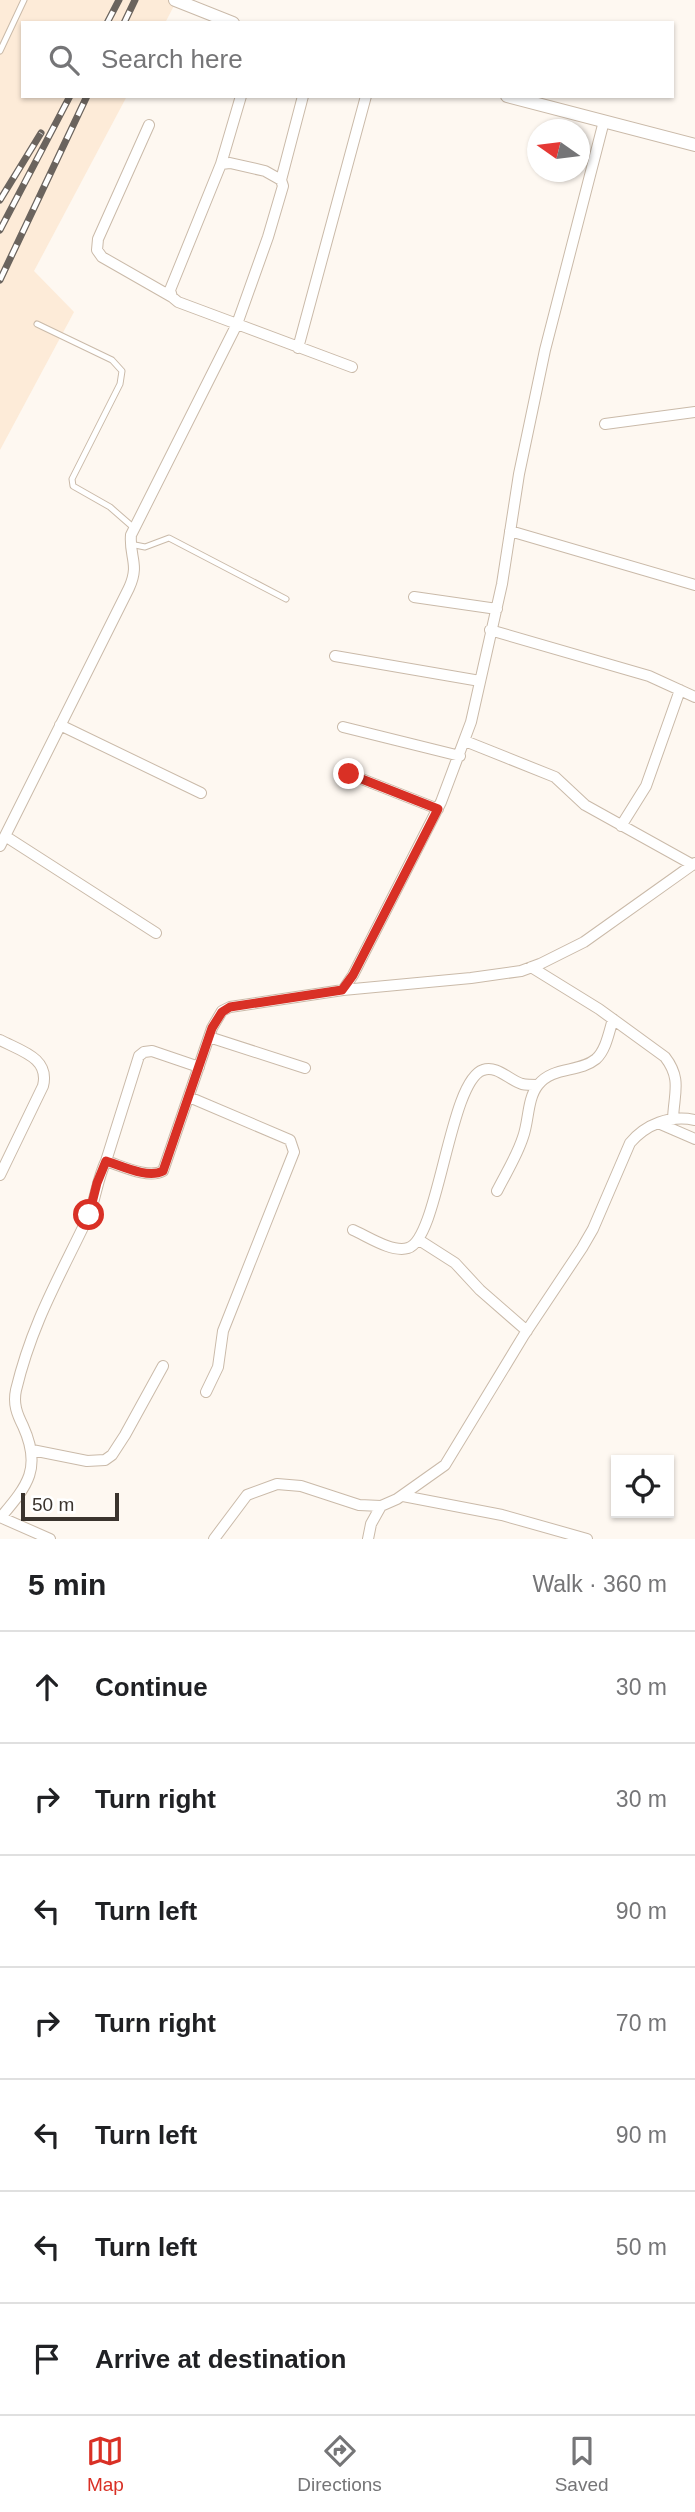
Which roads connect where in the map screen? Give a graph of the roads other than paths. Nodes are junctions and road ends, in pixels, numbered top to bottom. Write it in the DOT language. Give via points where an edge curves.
graph roads {
  1 [pos="24,0"];
  2 [pos="175,0"];
  3 [pos="228,21"];
  4 [pos="0,51"];
  5 [pos="240,98"];
  6 [pos="302,98"];
  7 [pos="365,98"];
  8 [pos="515,98"];
  9 [pos="604,121"];
  10 [pos="149,125"];
  11 [pos="695,145"];
  12 [pos="221,164"];
  13 [pos="281,180"];
  14 [pos="172,297"];
  15 [pos="37,324"];
  16 [pos="237,324"];
  17 [pos="298,348"];
  18 [pos="352,367"];
  19 [pos="695,412"];
  20 [pos="605,424"];
  21 [pos="134,528"];
  22 [pos="510,531"];
  23 [pos="130,544"];
  24 [pos="695,585"];
  25 [pos="414,597"];
  26 [pos="286,598"];
  27 [pos="497,609"];
  28 [pos="490,630"];
  29 [pos="335,656"];
  30 [pos="480,681"];
  31 [pos="680,690"];
  32 [pos="695,697"];
  33 [pos="60,725"];
  34 [pos="343,727"];
  35 [pos="465,741"];
  36 [pos="460,756"];
  37 [pos="349,774"];
  38 [pos="201,793"];
  39 [pos="438,809"];
  40 [pos="621,826"];
  41 [pos="2,841"];
  42 [pos="694,864"];
  43 [pos="156,933"];
  44 [pos="531,967"];
  45 [pos="342,990"];
  46 [pos="613,1019"];
  47 [pos="209,1037"];
  48 [pos="0,1040"];
  49 [pos="199,1067"];
  50 [pos="306,1068"];
  51 [pos="538,1085"];
  52 [pos="190,1097"];
  53 [pos="673,1119"];
  54 [pos="695,1120"];
  55 [pos="658,1123"];
  56 [pos="695,1139"];
  57 [pos="106,1161"];
  58 [pos="0,1175"];
  59 [pos="497,1191"];
  60 [pos="353,1230"];
  61 [pos="419,1240"];
  62 [pos="527,1331"];
  63 [pos="163,1366"];
  64 [pos="206,1392"];
  65 [pos="32,1450"];
  66 [pos="403,1496"];
  67 [pos="380,1506"];
  68 [pos="1,1517"];
  69 [pos="50,1539"];
  70 [pos="214,1539"];
  71 [pos="368,1539"];
  72 [pos="587,1539"];
  1 -- 4 [label="lane"];
  2 -- 3 [label="street"];
  5 -- 12 [label="street"];
  6 -- 13 [label="street"];
  7 -- 17 [label="street"];
  8 -- 9 [label="street"];
  9 -- 11 [label="street"];
  9 -- 22 [label="street" via="545,350"];
  10 -- 14 [label="street" via="97,250"];
  12 -- 13 [label="street" via="265,172"];
  12 -- 14 [label="street" via="175,275"];
  13 -- 16 [label="street" via="281,194"];
  14 -- 16 [label="street"];
  15 -- 21 [label="lane" via="112,360 122,371 120,384 72,479 79,492 110,507"];
  16 -- 17 [label="street"];
  16 -- 21 [label="street"];
  17 -- 18 [label="street"];
  19 -- 20 [label="street"];
  21 -- 23 [label="street"];
  22 -- 24 [label="street"];
  22 -- 27 [label="street"];
  23 -- 26 [label="lane" via="145,547 169,538"];
  23 -- 33 [label="street" via="136,574"];
  25 -- 27 [label="street"];
  27 -- 28 [label="street"];
  28 -- 30 [label="street"];
  28 -- 31 [label="street" via="649,676"];
  29 -- 30 [label="street"];
  30 -- 35 [label="street"];
  31 -- 32 [label="street"];
  31 -- 40 [label="street" via="646,786"];
  33 -- 38 [label="street"];
  33 -- 41 [label="street"];
  34 -- 36 [label="street"];
  35 -- 36 [label="street"];
  35 -- 40 [label="street" via="555,777 585,805"];
  36 -- 39 [label="street"];
  37 -- 39 [label="street"];
  39 -- 45 [label="street"];
  40 -- 42 [label="street"];
  41 -- 43 [label="street"];
  42 -- 44 [label="street" via="584,942"];
  44 -- 45 [label="street" via="471,978"];
  44 -- 46 [label="street"];
  45 -- 47 [label="street" via="230,1007 216,1020"];
  46 -- 51 [label="street" via="597,1058 556,1072"];
  46 -- 53 [label="street" via="673,1068 677,1088"];
  47 -- 49 [label="street"];
  47 -- 50 [label="street"];
  48 -- 58 [label="street" via="36,1060 45,1077"];
  49 -- 52 [label="street"];
  49 -- 57 [label="street" via="152,1052 139,1056"];
  51 -- 59 [label="street" via="523,1139"];
  51 -- 61 [label="street" via="523,1084 491,1070 477,1074 459,1107"];
  52 -- 57 [label="street" via="163,1171 148,1174"];
  52 -- 64 [label="street" via="290,1140 294,1152 223,1331 218,1367"];
  53 -- 54 [label="street"];
  53 -- 55 [label="street"];
  55 -- 56 [label="street"];
  55 -- 62 [label="street" via="630,1143 593,1229"];
  57 -- 65 [label="street" via="89,1215 35,1327 16,1394 14,1404"];
  60 -- 61 [label="street" via="399,1249 410,1248"];
  61 -- 62 [label="street" via="455,1263"];
  62 -- 66 [label="street" via="453,1455"];
  63 -- 65 [label="street" via="125,1435 105,1460"];
  65 -- 68 [label="street" via="29,1477"];
  66 -- 67 [label="street"];
  66 -- 72 [label="street" via="502,1515"];
  67 -- 70 [label="street" via="276,1484 247,1495"];
  67 -- 71 [label="street"];
  68 -- 69 [label="street"];
}
